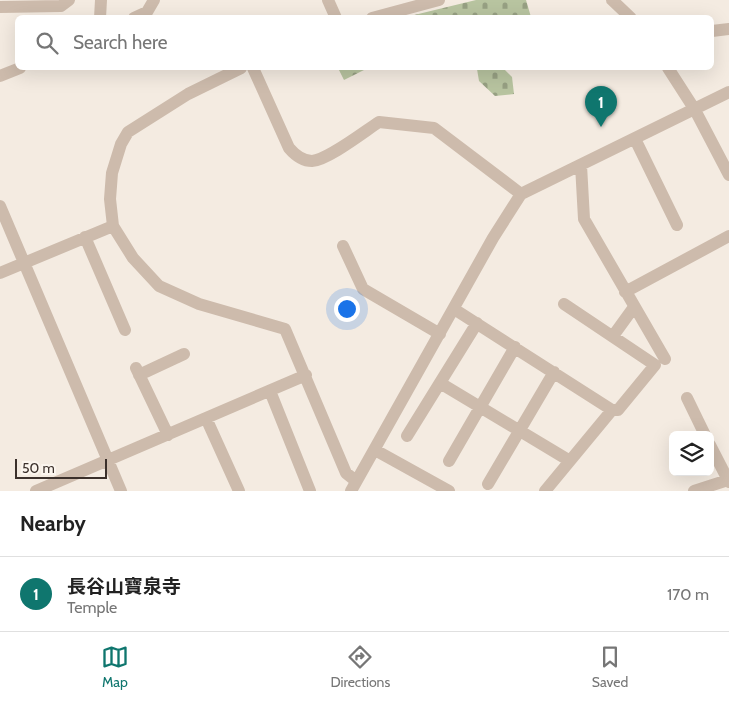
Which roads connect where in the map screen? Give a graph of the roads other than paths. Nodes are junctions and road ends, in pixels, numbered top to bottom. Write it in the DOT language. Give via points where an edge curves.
graph roads {
  1 [pos="69,0"];
  2 [pos="101,0"];
  3 [pos="154,0"];
  4 [pos="328,0"];
  5 [pos="439,0"];
  6 [pos="612,0"];
  7 [pos="0,7"];
  8 [pos="100,15"];
  9 [pos="140,15"];
  10 [pos="335,15"];
  11 [pos="383,15"];
  12 [pos="628,15"];
  13 [pos="729,29"];
  14 [pos="714,31"];
  15 [pos="15,70"];
  16 [pos="236,70"];
  17 [pos="254,70"];
  18 [pos="669,70"];
  19 [pos="0,76"];
  20 [pos="729,92"];
  21 [pos="695,110"];
  22 [pos="635,138"];
  23 [pos="581,165"];
  24 [pos="729,175"];
  25 [pos="521,194"];
  26 [pos="0,206"];
  27 [pos="676,225"];
  28 [pos="113,226"];
  29 [pos="729,236"];
  30 [pos="86,237"];
  31 [pos="349,250"];
  32 [pos="24,262"];
  33 [pos="0,273"];
  34 [pos="625,292"];
  35 [pos="564,304"];
  36 [pos="634,307"];
  37 [pos="454,308"];
  38 [pos="476,323"];
  39 [pos="125,330"];
  40 [pos="440,334"];
  41 [pos="613,336"];
  42 [pos="515,348"];
  43 [pos="184,354"];
  44 [pos="666,359"];
  45 [pos="554,372"];
  46 [pos="306,375"];
  47 [pos="440,384"];
  48 [pos="270,391"];
  49 [pos="687,398"];
  50 [pos="479,407"];
  51 [pos="612,410"];
  52 [pos="206,418"];
  53 [pos="519,431"];
  54 [pos="703,431"];
  55 [pos="168,435"];
  56 [pos="408,436"];
  57 [pos="375,450"];
  58 [pos="714,453"];
  59 [pos="108,461"];
  60 [pos="449,461"];
  61 [pos="570,461"];
  62 [pos="728,481"];
  63 [pos="488,484"];
  64 [pos="354,486"];
  65 [pos="36,491"];
  66 [pos="120,491"];
  67 [pos="239,491"];
  68 [pos="310,491"];
  69 [pos="449,491"];
  70 [pos="545,491"];
  71 [pos="694,491"];
  1 -- 7 [label="street" via="61,6"];
  2 -- 8 [label="street"];
  3 -- 9 [label="street" via="147,12"];
  4 -- 10 [label="street"];
  5 -- 11 [label="street"];
  6 -- 12 [label="street"];
  13 -- 14 [label="street"];
  15 -- 19 [label="street"];
  16 -- 28 [label="street" via="188,94 128,132 120,144 112,173"];
  17 -- 25 [label="street" via="289,148 297,158 312,161 330,154 379,122 434,128"];
  18 -- 21 [label="street"];
  20 -- 21 [label="street"];
  21 -- 22 [label="street"];
  21 -- 24 [label="street"];
  22 -- 23 [label="street"];
  22 -- 27 [label="street"];
  23 -- 25 [label="street"];
  23 -- 34 [label="street" via="584,219"];
  25 -- 37 [label="street"];
  26 -- 32 [label="street"];
  28 -- 30 [label="street"];
  28 -- 46 [label="street" via="133,258 159,286 206,306 285,329"];
  29 -- 34 [label="street"];
  30 -- 32 [label="street"];
  30 -- 39 [label="street"];
  31 -- 40 [label="street" via="363,289"];
  32 -- 33 [label="street"];
  32 -- 59 [label="street"];
  34 -- 36 [label="street"];
  35 -- 41 [label="street"];
  36 -- 41 [label="street"];
  36 -- 44 [label="street"];
  37 -- 38 [label="street"];
  37 -- 40 [label="street"];
  38 -- 42 [label="street"];
  38 -- 47 [label="street"];
  40 -- 57 [label="street"];
  41 -- 51 [label="street" via="655,364 618,410"];
  42 -- 45 [label="street"];
  42 -- 50 [label="street"];
  43 -- 55 [label="street" via="138,371"];
  45 -- 51 [label="street"];
  45 -- 53 [label="street"];
  46 -- 48 [label="street"];
  46 -- 64 [label="street"];
  47 -- 50 [label="street"];
  47 -- 56 [label="street"];
  48 -- 52 [label="street"];
  48 -- 68 [label="street"];
  49 -- 54 [label="street"];
  50 -- 53 [label="street"];
  50 -- 60 [label="street"];
  51 -- 61 [label="street"];
  52 -- 55 [label="street"];
  52 -- 67 [label="street"];
  53 -- 61 [label="street"];
  53 -- 63 [label="street"];
  55 -- 59 [label="street"];
  57 -- 64 [label="street"];
  57 -- 69 [label="street"];
  58 -- 62 [label="street"];
  59 -- 65 [label="street"];
  59 -- 66 [label="street"];
  61 -- 70 [label="street"];
  62 -- 71 [label="street"];
}
